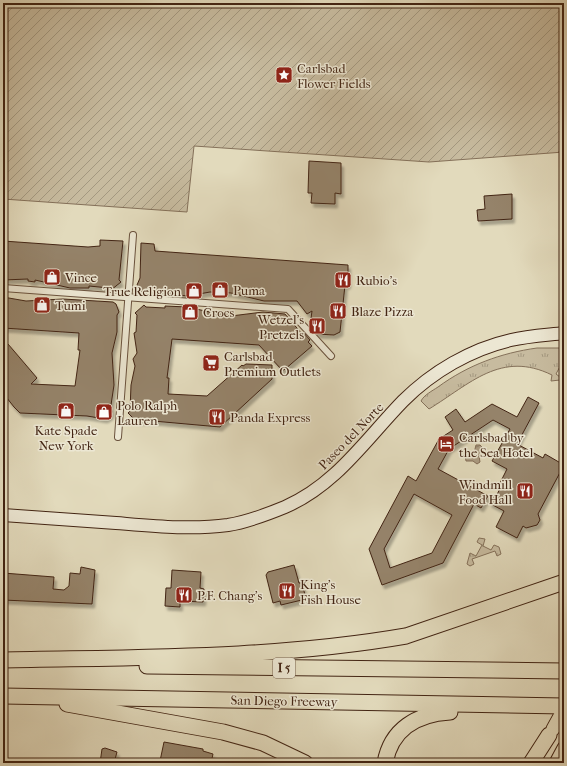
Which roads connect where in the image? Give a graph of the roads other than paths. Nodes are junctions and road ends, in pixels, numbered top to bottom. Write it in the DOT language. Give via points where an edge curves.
graph roads {
  1 [pos="133,235"];
  2 [pos="3,288"];
  3 [pos="129,298"];
  4 [pos="564,333"];
  5 [pos="331,356"];
  6 [pos="118,437"];
  7 [pos="3,515"];
  8 [pos="564,582"];
  9 [pos="3,660"];
  10 [pos="3,665"];
  11 [pos="564,671"];
  12 [pos="3,696"];
  13 [pos="24,696"];
  14 [pos="528,706"];
  15 [pos="564,708"];
  16 [pos="551,732"];
  17 [pos="564,748"];
  18 [pos="305,763"];
  19 [pos="385,763"];
  20 [pos="531,763"];
  21 [pos="535,763"];
  22 [pos="556,763"];
  1 -- 3 [label="street"];
  2 -- 3 [label="street"];
  3 -- 5 [label="street" via="288,309"];
  3 -- 6 [label="street"];
  4 -- 7 [label="main road, Paseo del Norte" via="512,340 487,347 448,365 405,399 360,451 333,477 306,496 261,515 229,524 185,528"];
  8 -- 9 [label="highway" via="406,636 380,641 249,654"];
  10 -- 11 [label="highway, I 5"];
  12 -- 13 [label="highway, San Diego Freeway"];
  13 -- 14 [label="highway, San Diego Freeway"];
  13 -- 18 [label="highway" via="223,732 263,743"];
  14 -- 15 [label="highway, San Diego Freeway"];
  14 -- 19 [label="highway" via="436,713 416,719 399,731"];
  15 -- 16 [label="main road"];
  16 -- 20 [label="highway"];
  16 -- 21 [label="main road"];
  17 -- 22 [label="main road"];
}
